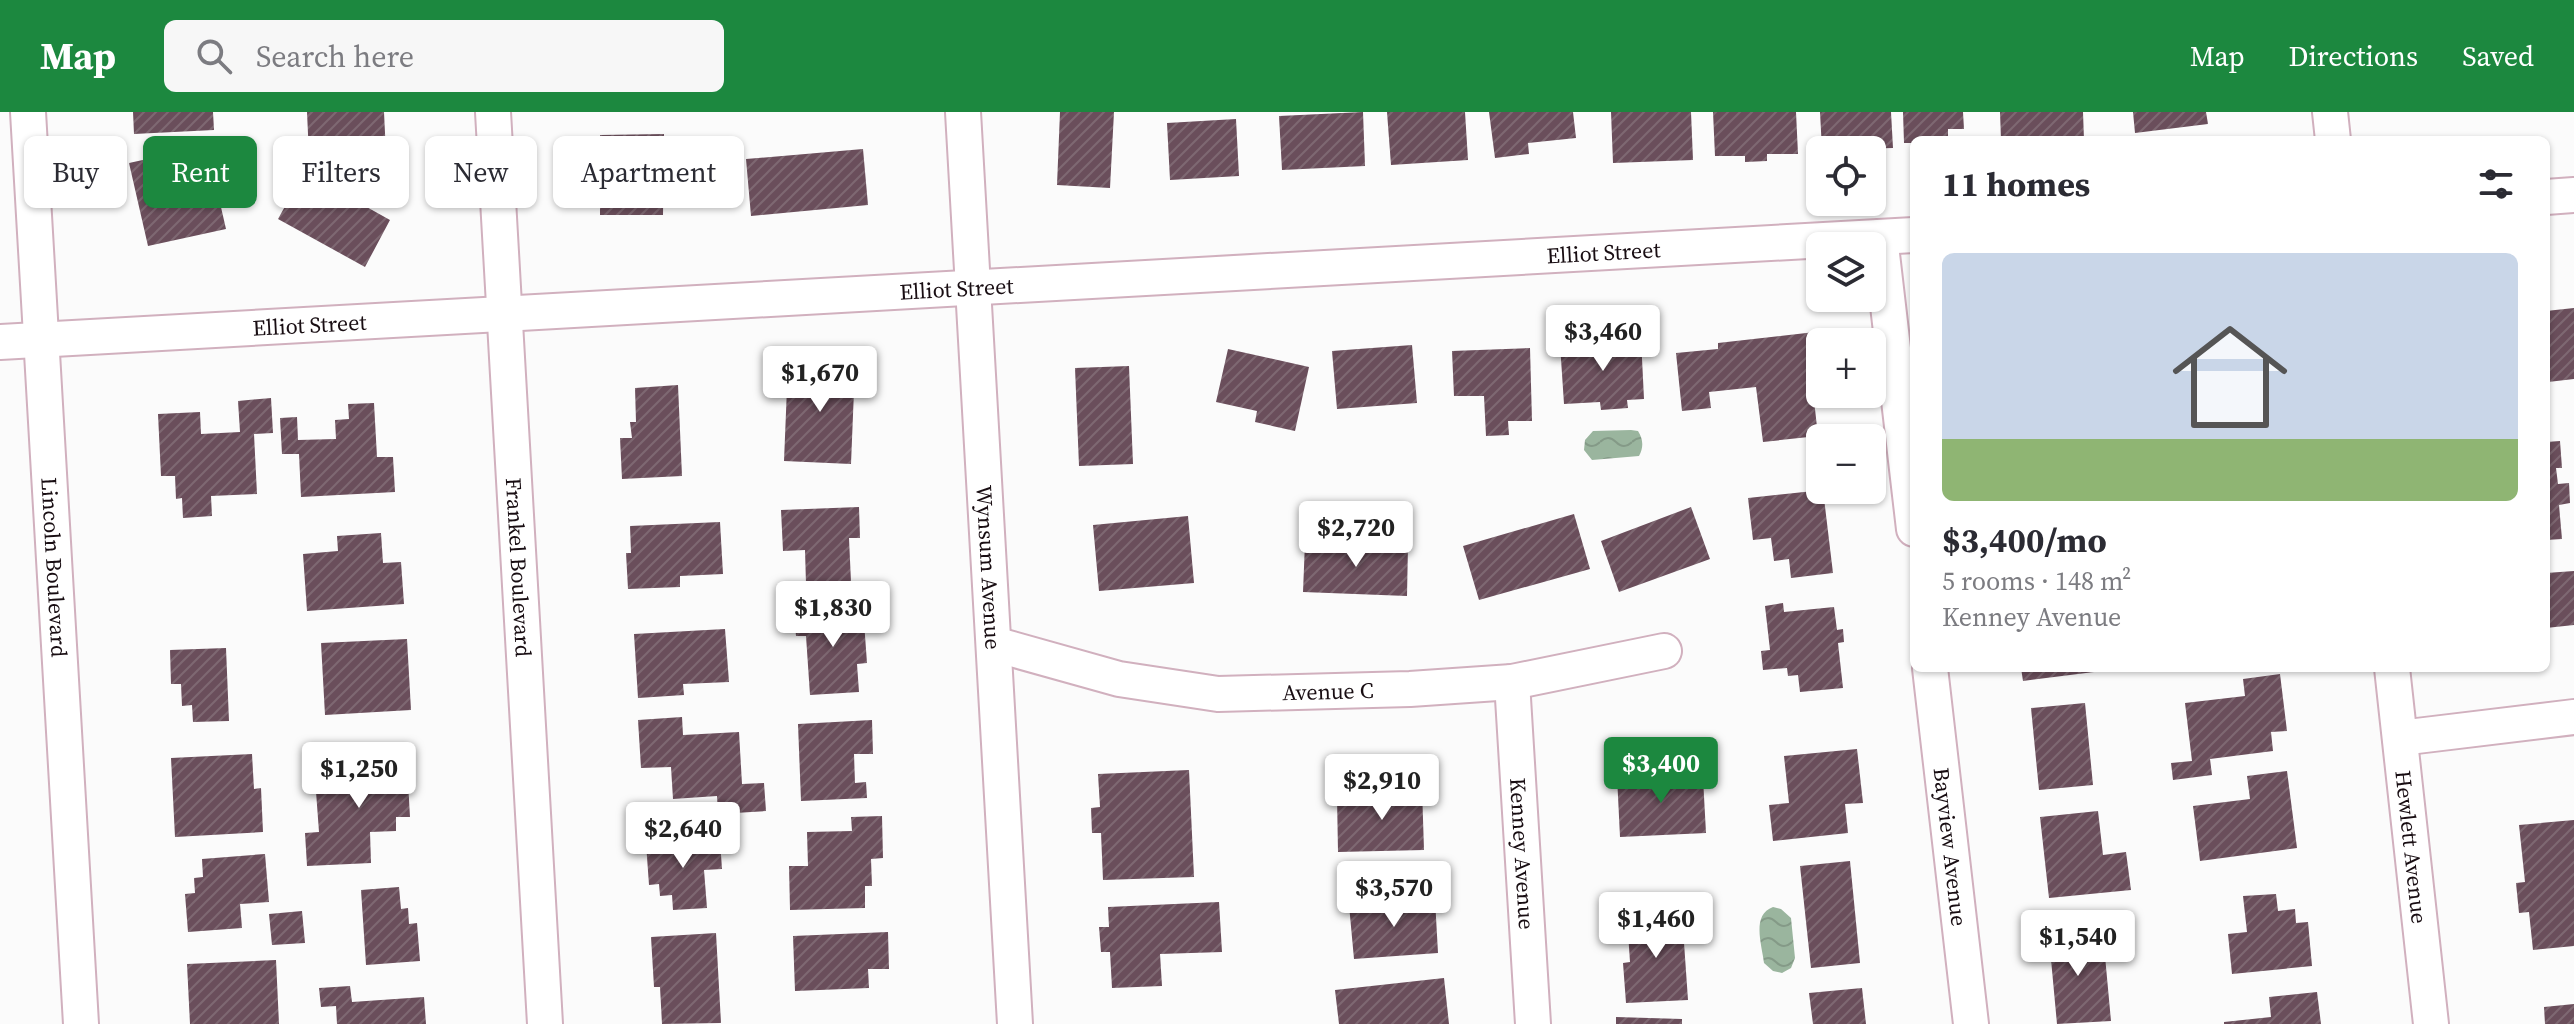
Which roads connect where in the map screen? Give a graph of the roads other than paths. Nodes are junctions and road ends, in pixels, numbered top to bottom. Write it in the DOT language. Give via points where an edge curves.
graph roads {
  1 [pos="28,112"];
  2 [pos="493,112"];
  3 [pos="963,112"];
  4 [pos="2330,112"];
  5 [pos="2333,136"];
  6 [pos="2574,195"];
  7 [pos="2550,197"];
  8 [pos="1910,235"];
  9 [pos="1886,237"];
  10 [pos="1806,241"];
  11 [pos="973,287"];
  12 [pos="1886,289"];
  13 [pos="505,313"];
  14 [pos="43,339"];
  15 [pos="0,342"];
  16 [pos="1910,495"];
  17 [pos="994,644"];
  18 [pos="1664,651"];
  19 [pos="1930,672"];
  20 [pos="2392,672"];
  21 [pos="1512,682"];
  22 [pos="2574,717"];
  23 [pos="2400,738"];
  24 [pos="81,1024"];
  25 [pos="545,1024"];
  26 [pos="1015,1024"];
  27 [pos="1533,1024"];
  28 [pos="1971,1024"];
  29 [pos="2431,1024"];
  1 -- 14 [label="street, Lincoln Boulevard"];
  2 -- 13 [label="street, Frankel Boulevard"];
  3 -- 11 [label="street, Wynsum Avenue"];
  4 -- 5 [label="street"];
  6 -- 7 [label="street"];
  8 -- 9 [label="street, Elliot Street"];
  10 -- 11 [label="street, Elliot Street"];
  11 -- 13 [label="street, Elliot Street"];
  11 -- 17 [label="street, Wynsum Avenue"];
  12 -- 16 [label="street"];
  13 -- 14 [label="street, Elliot Street"];
  13 -- 25 [label="street, Frankel Boulevard"];
  14 -- 15 [label="street, Elliot Street"];
  14 -- 24 [label="street, Lincoln Boulevard"];
  17 -- 21 [label="street, Avenue C" via="1119,679 1218,694"];
  17 -- 26 [label="street, Wynsum Avenue"];
  18 -- 21 [label="street, Avenue C"];
  19 -- 28 [label="street, Bayview Avenue"];
  20 -- 23 [label="street, Hewlett Avenue"];
  21 -- 27 [label="street, Kenney Avenue"];
  22 -- 23 [label="street"];
  23 -- 29 [label="street, Hewlett Avenue"];
}
